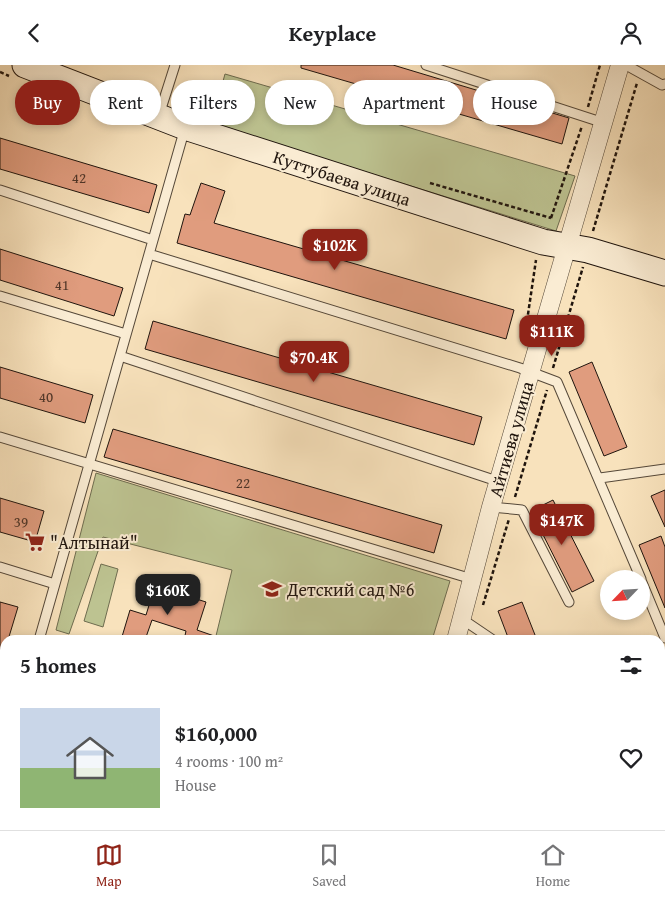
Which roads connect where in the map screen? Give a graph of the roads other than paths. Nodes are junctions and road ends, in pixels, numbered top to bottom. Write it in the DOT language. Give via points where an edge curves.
graph roads {
  1 [pos="25,65"];
  2 [pos="174,65"];
  3 [pos="426,65"];
  4 [pos="620,65"];
  5 [pos="626,65"];
  6 [pos="665,84"];
  7 [pos="90,90"];
  8 [pos="161,107"];
  9 [pos="161,118"];
  10 [pos="604,123"];
  11 [pos="185,127"];
  12 [pos="0,190"];
  13 [pos="153,240"];
  14 [pos="149,254"];
  15 [pos="575,256"];
  16 [pos="665,273"];
  17 [pos="0,296"];
  18 [pos="126,334"];
  19 [pos="120,356"];
  20 [pos="531,372"];
  21 [pos="0,437"];
  22 [pos="89,463"];
  23 [pos="665,469"];
  24 [pos="600,479"];
  25 [pos="500,483"];
  26 [pos="491,507"];
  27 [pos="0,567"];
  28 [pos="637,570"];
  29 [pos="472,579"];
  30 [pos="55,584"];
  31 [pos="650,601"];
  32 [pos="569,602"];
  33 [pos="469,624"];
  34 [pos="40,635"];
  35 [pos="460,635"];
  36 [pos="485,635"];
  37 [pos="664,635"];
  1 -- 7 [label="main road, Куттубаева улица"];
  2 -- 8 [label="lane"];
  3 -- 10 [label="lane"];
  4 -- 10 [label="street, Айтиева улица"];
  5 -- 6 [label="lane"];
  9 -- 11 [label="main road, Куттубаева улица"];
  10 -- 15 [label="street, Айтиева улица"];
  11 -- 13 [label="lane"];
  11 -- 15 [label="main road, Куттубаева улица" via="543,242"];
  12 -- 13 [label="lane"];
  13 -- 14 [label="lane"];
  14 -- 18 [label="lane"];
  14 -- 20 [label="lane"];
  15 -- 16 [label="main road, Куттубаева улица" via="588,250"];
  15 -- 20 [label="street, Айтиева улица"];
  17 -- 18 [label="lane"];
  18 -- 19 [label="lane"];
  19 -- 22 [label="lane"];
  19 -- 25 [label="lane"];
  20 -- 24 [label="lane" via="557,382"];
  20 -- 25 [label="street, Айтиева улица"];
  21 -- 22 [label="lane"];
  22 -- 29 [label="lane"];
  22 -- 30 [label="lane"];
  23 -- 24 [label="lane"];
  24 -- 28 [label="lane"];
  25 -- 26 [label="street, Айтиева улица"];
  26 -- 29 [label="street, Айтиева улица"];
  26 -- 32 [label="lane" via="522,510"];
  27 -- 30 [label="lane"];
  29 -- 33 [label="street, Айтиева улица"];
  30 -- 34 [label="lane"];
  31 -- 37 [label="lane"];
  33 -- 35 [label="street, Айтиева улица"];
  33 -- 36 [label="lane"];
}
